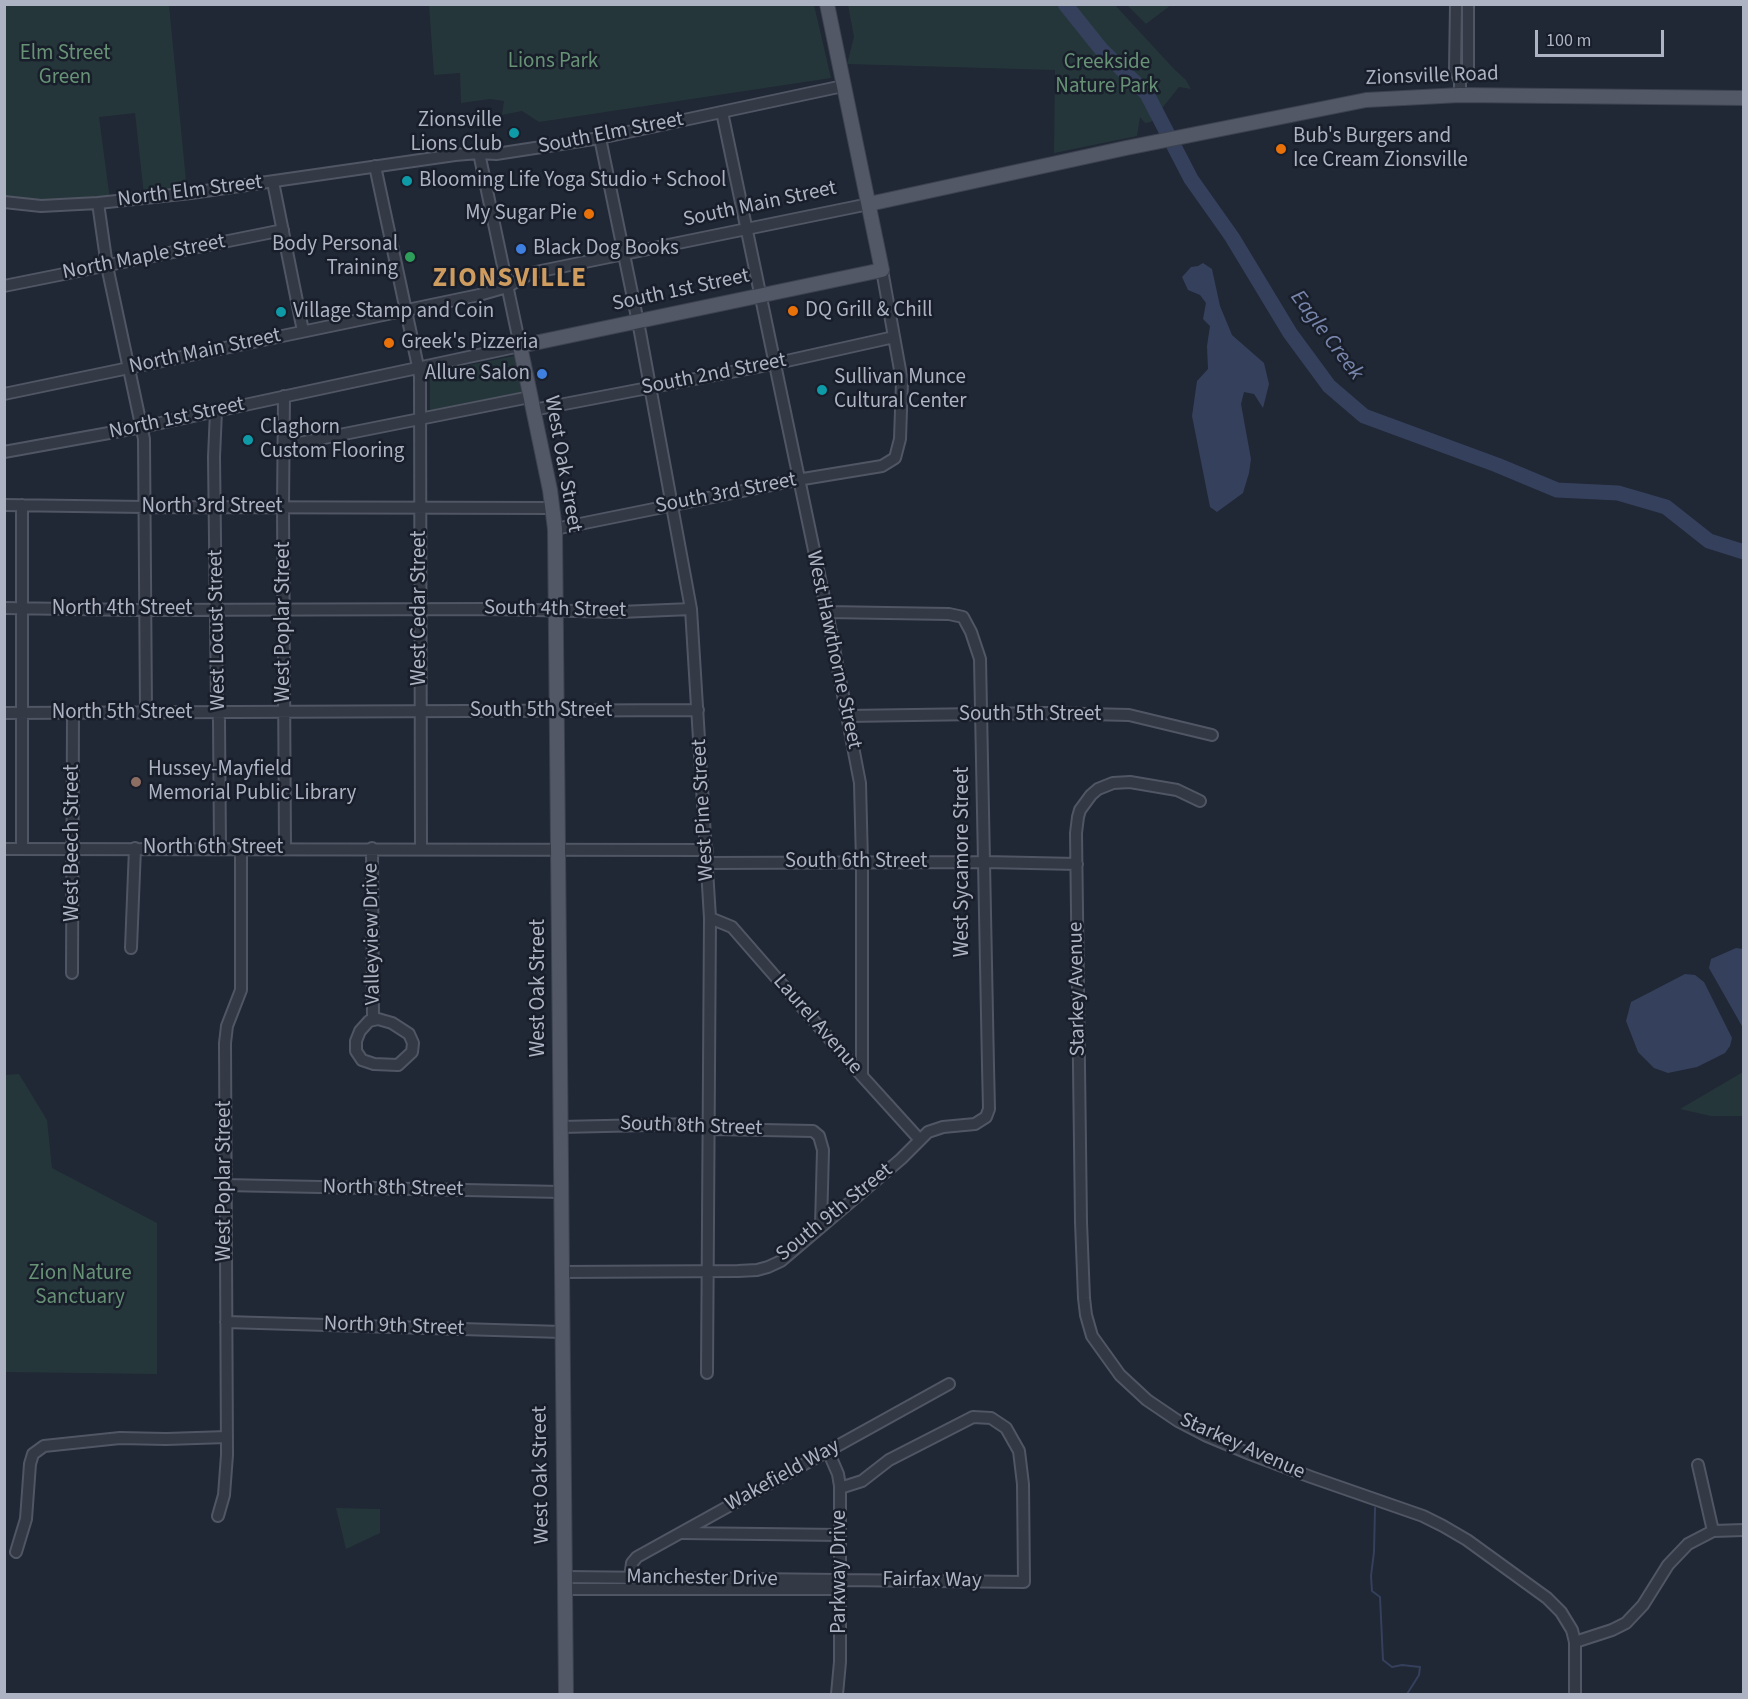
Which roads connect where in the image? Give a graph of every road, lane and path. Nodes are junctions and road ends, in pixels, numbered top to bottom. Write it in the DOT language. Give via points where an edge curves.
graph roads {
  1 [pos="827,4"];
  2 [pos="1456,4"];
  3 [pos="1468,4"];
  4 [pos="843,86"];
  5 [pos="1460,88"];
  6 [pos="1743,98"];
  7 [pos="722,112"];
  8 [pos="600,138"];
  9 [pos="1126,148"];
  10 [pos="479,153"];
  11 [pos="375,166"];
  12 [pos="273,182"];
  13 [pos="4,202"];
  14 [pos="98,203"];
  15 [pos="868,204"];
  16 [pos="746,229"];
  17 [pos="283,230"];
  18 [pos="624,255"];
  19 [pos="107,266"];
  20 [pos="882,270"];
  21 [pos="4,286"];
  22 [pos="507,287"];
  23 [pos="759,296"];
  24 [pos="406,311"];
  25 [pos="638,321"];
  26 [pos="303,331"];
  27 [pos="894,337"];
  28 [pos="520,346"];
  29 [pos="773,364"];
  30 [pos="418,367"];
  31 [pos="129,369"];
  32 [pos="650,387"];
  33 [pos="4,394"];
  34 [pos="284,396"];
  35 [pos="531,403"];
  36 [pos="216,411"];
  37 [pos="421,418"];
  38 [pos="142,427"];
  39 [pos="284,446"];
  40 [pos="4,452"];
  41 [pos="797,480"];
  42 [pos="673,504"];
  43 [pos="4,505"];
  44 [pos="22,505"];
  45 [pos="145,507"];
  46 [pos="216,507"];
  47 [pos="283,508"];
  48 [pos="420,508"];
  49 [pos="552,508"];
  50 [pos="555,529"];
  51 [pos="4,608"];
  52 [pos="22,608"];
  53 [pos="216,609"];
  54 [pos="690,609"];
  55 [pos="144,610"];
  56 [pos="283,610"];
  57 [pos="420,610"];
  58 [pos="556,610"];
  59 [pos="826,612"];
  60 [pos="698,710"];
  61 [pos="556,711"];
  62 [pos="218,712"];
  63 [pos="285,712"];
  64 [pos="420,712"];
  65 [pos="4,713"];
  66 [pos="22,713"];
  67 [pos="73,713"];
  68 [pos="146,713"];
  69 [pos="983,714"];
  70 [pos="847,716"];
  71 [pos="1212,735"];
  72 [pos="1200,801"];
  73 [pos="135,848"];
  74 [pos="241,848"];
  75 [pos="285,848"];
  76 [pos="372,848"];
  77 [pos="421,848"];
  78 [pos="4,849"];
  79 [pos="22,849"];
  80 [pos="72,849"];
  81 [pos="220,849"];
  82 [pos="559,850"];
  83 [pos="707,850"];
  84 [pos="862,862"];
  85 [pos="986,862"];
  86 [pos="708,863"];
  87 [pos="1077,864"];
  88 [pos="710,918"];
  89 [pos="131,948"];
  90 [pos="72,973"];
  91 [pos="373,1020"];
  92 [pos="862,1076"];
  93 [pos="560,1126"];
  94 [pos="707,1128"];
  95 [pos="920,1140"];
  96 [pos="224,1185"];
  97 [pos="561,1192"];
  98 [pos="821,1226"];
  99 [pos="708,1270"];
  100 [pos="562,1272"];
  101 [pos="226,1322"];
  102 [pos="562,1332"];
  103 [pos="707,1373"];
  104 [pos="949,1384"];
  105 [pos="227,1437"];
  106 [pos="828,1451"];
  107 [pos="1698,1465"];
  108 [pos="840,1488"];
  109 [pos="218,1516"];
  110 [pos="1743,1530"];
  111 [pos="1713,1531"];
  112 [pos="682,1533"];
  113 [pos="840,1534"];
  114 [pos="16,1552"];
  115 [pos="630,1578"];
  116 [pos="565,1583"];
  117 [pos="840,1585"];
  118 [pos="1575,1642"];
  119 [pos="566,1695"];
  120 [pos="837,1695"];
  121 [pos="1575,1695"];
  1 -- 4 [label="main road"];
  2 -- 5 [label="street" via="1455,69"];
  3 -- 5 [label="street" via="1468,70"];
  4 -- 7 [label="street, South Elm Street"];
  4 -- 15 [label="main road"];
  5 -- 6 [label="main road, Zionsville Road"];
  5 -- 9 [label="main road, Zionsville Road" via="1366,100"];
  7 -- 8 [label="street, South Elm Street"];
  7 -- 16 [label="street, West Hawthorne Street"];
  8 -- 10 [label="street, South Elm Street" via="496,154"];
  8 -- 18 [label="street, West Pine Street"];
  9 -- 15 [label="main road, South Main Street"];
  10 -- 11 [label="street, South Elm Street"];
  10 -- 22 [label="street, West Oak Street"];
  11 -- 12 [label="street, North Elm Street"];
  11 -- 24 [label="street, West Cedar Street"];
  12 -- 14 [label="street, North Elm Street"];
  12 -- 17 [label="street"];
  13 -- 14 [label="street, North Elm Street" via="49,207"];
  14 -- 19 [label="street"];
  15 -- 16 [label="street, South Main Street"];
  15 -- 20 [label="main road"];
  16 -- 18 [label="street, South Main Street"];
  16 -- 23 [label="street, West Hawthorne Street"];
  17 -- 19 [label="street, North Maple Street"];
  17 -- 26 [label="street"];
  18 -- 22 [label="street, South Main Street" via="531,273"];
  18 -- 25 [label="street, West Pine Street"];
  19 -- 21 [label="street, North Maple Street"];
  19 -- 31 [label="street"];
  20 -- 23 [label="main road, South 1st Street"];
  20 -- 27 [label="street"];
  22 -- 24 [label="street, South Main Street"];
  22 -- 28 [label="street, West Oak Street"];
  23 -- 25 [label="main road, South 1st Street"];
  23 -- 29 [label="street, West Hawthorne Street"];
  24 -- 26 [label="street, North Main Street"];
  24 -- 30 [label="street, West Cedar Street"];
  25 -- 28 [label="main road, South 1st Street"];
  25 -- 32 [label="street, West Pine Street"];
  26 -- 31 [label="street, North Main Street"];
  27 -- 29 [label="street, South 2nd Street"];
  27 -- 41 [label="street, South 3rd Street" via="902,381 896,458 882,466"];
  28 -- 30 [label="street, South 1st Street"];
  28 -- 35 [label="main road, West Oak Street"];
  29 -- 32 [label="street, South 2nd Street"];
  29 -- 41 [label="street, West Hawthorne Street"];
  30 -- 34 [label="street, North 1st Street"];
  30 -- 37 [label="street, West Cedar Street"];
  31 -- 33 [label="street, North Main Street"];
  31 -- 38 [label="street"];
  32 -- 35 [label="street, South 2nd Street"];
  32 -- 42 [label="street, West Pine Street"];
  34 -- 36 [label="street, North 1st Street"];
  34 -- 39 [label="street, West Poplar Street"];
  35 -- 37 [label="street, South 2nd Street"];
  35 -- 49 [label="main road, West Oak Street"];
  36 -- 38 [label="street, North 1st Street"];
  36 -- 46 [label="street, West Locust Street"];
  37 -- 39 [label="street, South 2nd Street"];
  37 -- 48 [label="street, West Cedar Street"];
  38 -- 40 [label="street, North 1st Street"];
  38 -- 45 [label="street"];
  39 -- 47 [label="street, West Poplar Street"];
  41 -- 42 [label="street, South 3rd Street"];
  41 -- 59 [label="street, West Hawthorne Street"];
  42 -- 50 [label="street, South 3rd Street"];
  42 -- 54 [label="street, West Pine Street"];
  43 -- 44 [label="street, North 3rd Street"];
  44 -- 45 [label="street, North 3rd Street"];
  44 -- 52 [label="street"];
  45 -- 46 [label="street, North 3rd Street"];
  45 -- 55 [label="street"];
  46 -- 47 [label="street, North 3rd Street"];
  46 -- 53 [label="street, West Locust Street"];
  47 -- 48 [label="street, North 3rd Street"];
  47 -- 56 [label="street, West Poplar Street"];
  48 -- 49 [label="street"];
  48 -- 57 [label="street, West Cedar Street"];
  49 -- 50 [label="main road, West Oak Street"];
  50 -- 58 [label="main road, West Oak Street"];
  51 -- 52 [label="street, North 4th Street"];
  52 -- 55 [label="street, North 4th Street"];
  52 -- 66 [label="street"];
  53 -- 55 [label="street, North 4th Street"];
  53 -- 56 [label="street, North 4th Street"];
  53 -- 62 [label="street, West Locust Street"];
  54 -- 58 [label="street, South 4th Street"];
  54 -- 60 [label="street, West Pine Street"];
  55 -- 68 [label="street"];
  56 -- 57 [label="street, North 4th Street"];
  56 -- 63 [label="street, West Poplar Street"];
  57 -- 58 [label="street, South 4th Street"];
  57 -- 64 [label="street, West Cedar Street"];
  58 -- 61 [label="main road, West Oak Street"];
  59 -- 69 [label="street, West Sycamore Street" via="949,614 963,618 980,659"];
  59 -- 70 [label="street, West Hawthorne Street"];
  60 -- 61 [label="street, South 5th Street"];
  60 -- 83 [label="street, West Pine Street"];
  61 -- 64 [label="street, South 5th Street"];
  61 -- 82 [label="main road, West Oak Street"];
  62 -- 63 [label="street, North 5th Street"];
  62 -- 68 [label="street, North 5th Street"];
  62 -- 81 [label="street, West Locust Street"];
  63 -- 64 [label="street, North 5th Street"];
  63 -- 75 [label="street, West Poplar Street"];
  64 -- 77 [label="street, West Cedar Street"];
  65 -- 66 [label="street, North 5th Street"];
  66 -- 67 [label="street, North 5th Street"];
  66 -- 79 [label="street"];
  67 -- 68 [label="street, North 5th Street"];
  67 -- 80 [label="street, West Beech Street"];
  69 -- 70 [label="street, South 5th Street"];
  69 -- 71 [label="street, South 5th Street" via="1128,716"];
  69 -- 85 [label="street, West Sycamore Street"];
  70 -- 84 [label="street, West Hawthorne Street" via="860,783"];
  72 -- 87 [label="street, Starkey Avenue" via="1177,790 1130,782 1098,789 1080,810"];
  73 -- 80 [label="street, North 6th Street"];
  73 -- 81 [label="street, North 6th Street"];
  73 -- 89 [label="street"];
  74 -- 75 [label="street, North 6th Street"];
  74 -- 81 [label="street, North 6th Street"];
  74 -- 96 [label="street, West Poplar Street" via="241,990 225,1043"];
  75 -- 76 [label="street, North 6th Street"];
  76 -- 77 [label="street, North 6th Street"];
  76 -- 91 [label="street, Valleyview Drive"];
  77 -- 82 [label="street"];
  78 -- 79 [label="street, North 6th Street"];
  79 -- 80 [label="street, North 6th Street"];
  80 -- 90 [label="street, West Beech Street"];
  82 -- 83 [label="street"];
  82 -- 93 [label="main road, West Oak Street"];
  83 -- 86 [label="street, West Pine Street"];
  84 -- 85 [label="street, South 6th Street"];
  84 -- 86 [label="street, South 6th Street"];
  84 -- 92 [label="street, West Hawthorne Street"];
  85 -- 87 [label="street, South 6th Street"];
  85 -- 95 [label="street, West Sycamore Street" via="988,1109 980,1122 935,1128"];
  86 -- 88 [label="street, West Pine Street"];
  87 -- 118 [label="street, Starkey Avenue" via="1083,1273 1088,1325 1098,1346 1120,1376 1178,1421 1260,1458 1423,1516 1467,1540 1547,1598 1567,1619"];
  88 -- 92 [label="street, Laurel Avenue" via="732,927"];
  88 -- 94 [label="street, West Pine Street"];
  91 -- 91 [label="street, Valleyview Drive" via="360,1031 356,1051 374,1064 398,1065 412,1052 409,1034 392,1023"];
  92 -- 95 [label="street, Laurel Avenue"];
  93 -- 94 [label="street, South 8th Street" via="695,1124"];
  93 -- 97 [label="main road, West Oak Street"];
  94 -- 98 [label="street, South 8th Street" via="803,1129 819,1136 823,1150"];
  94 -- 99 [label="street, West Pine Street"];
  95 -- 98 [label="street, South 9th Street"];
  96 -- 97 [label="street, North 8th Street"];
  96 -- 101 [label="street, West Poplar Street"];
  97 -- 100 [label="main road, West Oak Street"];
  98 -- 99 [label="street, South 9th Street" via="781,1261 768,1267"];
  99 -- 100 [label="street, South 9th Street"];
  99 -- 103 [label="street, West Pine Street"];
  100 -- 102 [label="main road, West Oak Street"];
  101 -- 102 [label="street, North 9th Street"];
  101 -- 105 [label="street, West Poplar Street"];
  102 -- 116 [label="main road, West Oak Street"];
  104 -- 106 [label="street, Wakefield Way"];
  105 -- 109 [label="street, West Poplar Street" via="225,1495"];
  105 -- 114 [label="street" via="120,1438 44,1446 33,1454 30,1464 26,1519"];
  106 -- 108 [label="street, Parkway Drive"];
  106 -- 112 [label="street, Wakefield Way"];
  107 -- 111 [label="street"];
  108 -- 113 [label="street, Parkway Drive"];
  108 -- 117 [label="street, Fairfax Way" via="862,1481 889,1460 958,1424 974,1417 991,1418 1006,1428 1019,1451 1024,1582"];
  110 -- 111 [label="street"];
  111 -- 118 [label="street" via="1677,1553 1626,1623"];
  112 -- 113 [label="street"];
  112 -- 115 [label="street, Wakefield Way" via="637,1557"];
  113 -- 117 [label="street, Parkway Drive"];
  115 -- 116 [label="street, Manchester Drive"];
  115 -- 117 [label="street, Manchester Drive"];
  116 -- 117 [label="street, Manchester Drive"];
  116 -- 119 [label="main road, West Oak Street"];
  117 -- 120 [label="street, Parkway Drive"];
  118 -- 121 [label="street, Starkey Avenue"];
}
